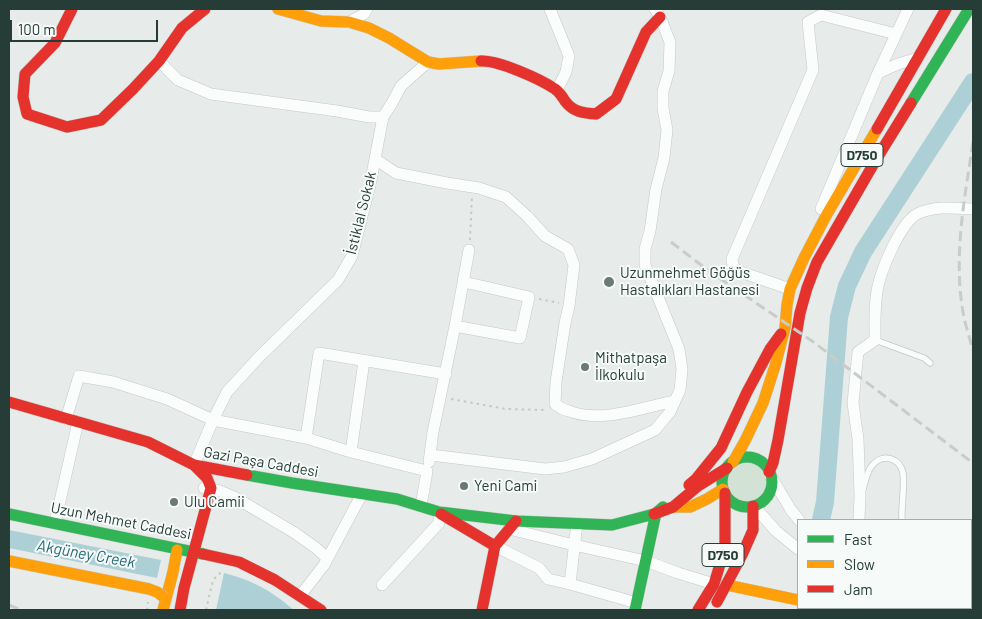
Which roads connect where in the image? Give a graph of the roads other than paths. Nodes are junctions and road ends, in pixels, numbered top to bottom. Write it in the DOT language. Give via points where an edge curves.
graph roads {
  1 [pos="72,9"];
  2 [pos="205,9"];
  3 [pos="278,9"];
  4 [pos="367,9"];
  5 [pos="550,9"];
  6 [pos="908,9"];
  7 [pos="946,9"];
  8 [pos="969,9"];
  9 [pos="658,13"];
  10 [pos="350,22"];
  11 [pos="896,34"];
  12 [pos="918,58"];
  13 [pos="159,61"];
  14 [pos="428,62"];
  15 [pos="878,73"];
  16 [pos="557,90"];
  17 [pos="383,118"];
  18 [pos="375,159"];
  19 [pos="973,209"];
  20 [pos="469,250"];
  21 [pos="804,258"];
  22 [pos="464,282"];
  23 [pos="790,289"];
  24 [pos="455,326"];
  25 [pos="785,328"];
  26 [pos="875,340"];
  27 [pos="364,361"];
  28 [pos="930,363"];
  29 [pos="446,374"];
  30 [pos="675,400"];
  31 [pos="9,402"];
  32 [pos="66,419"];
  33 [pos="214,420"];
  34 [pos="78,422"];
  35 [pos="306,438"];
  36 [pos="351,452"];
  37 [pos="430,455"];
  38 [pos="194,465"];
  39 [pos="730,465"];
  40 [pos="427,471"];
  41 [pos="770,474"];
  42 [pos="206,488"];
  43 [pos="724,491"];
  44 [pos="362,494"];
  45 [pos="860,496"];
  46 [pos="421,506"];
  47 [pos="753,506"];
  48 [pos="673,507"];
  49 [pos="439,512"];
  50 [pos="9,514"];
  51 [pos="656,514"];
  52 [pos="798,519"];
  53 [pos="859,519"];
  54 [pos="902,519"];
  55 [pos="55,523"];
  56 [pos="577,523"];
  57 [pos="513,525"];
  58 [pos="574,545"];
  59 [pos="495,546"];
  60 [pos="794,546"];
  61 [pos="177,550"];
  62 [pos="194,554"];
  63 [pos="327,558"];
  64 [pos="9,561"];
  65 [pos="646,561"];
  66 [pos="570,584"];
  67 [pos="714,584"];
  68 [pos="382,585"];
  69 [pos="727,585"];
  70 [pos="300,596"];
  71 [pos="165,598"];
  72 [pos="797,600"];
  73 [pos="638,604"];
  74 [pos="162,610"];
  75 [pos="180,610"];
  76 [pos="321,610"];
  77 [pos="482,610"];
  78 [pos="698,610"];
  79 [pos="712,610"];
  1 -- 13 [label="main road" via="55,43 25,74 23,97 27,114 66,127 101,120"];
  2 -- 13 [label="main road" via="182,28"];
  3 -- 10 [label="main road" via="321,21"];
  4 -- 10 [label="street"];
  5 -- 16 [label="street" via="569,56"];
  6 -- 11 [label="street"];
  7 -- 12 [label="main road, D750"];
  8 -- 41 [label="main road, D750" via="817,262 800,313"];
  9 -- 16 [label="main road" via="616,99 596,114 578,112"];
  9 -- 30 [label="street" via="670,42 669,71 663,91 667,130 645,265 679,349 682,369 680,390"];
  10 -- 14 [label="main road" via="389,38"];
  11 -- 15 [label="street"];
  11 -- 23 [label="street" via="822,15 808,22 813,70 732,259 733,267 738,270"];
  12 -- 15 [label="street"];
  12 -- 21 [label="main road, D750"];
  13 -- 17 [label="street" via="178,80 211,94"];
  14 -- 16 [label="main road" via="486,61 536,78"];
  14 -- 17 [label="street, İstiklal Sokak" via="401,86"];
  15 -- 21 [label="street"];
  17 -- 18 [label="street, İstiklal Sokak"];
  18 -- 30 [label="street" via="396,173 479,188 506,197 545,236 568,249 574,265 555,404 568,412 603,416"];
  18 -- 33 [label="street, İstiklal Sokak" via="352,256 338,280 227,392"];
  19 -- 26 [label="street" via="926,211 918,213 905,225 878,282"];
  20 -- 22 [label="street"];
  21 -- 23 [label="main road, D750"];
  22 -- 24 [label="street"];
  22 -- 24 [label="street" via="530,297 520,338"];
  23 -- 25 [label="main road, D750"];
  24 -- 29 [label="street"];
  25 -- 39 [label="main road, D750" via="763,403"];
  25 -- 51 [label="main road" via="747,392 721,448 696,479"];
  26 -- 28 [label="lane"];
  26 -- 45 [label="street" via="858,352 853,404"];
  27 -- 29 [label="street"];
  27 -- 35 [label="street" via="319,353"];
  27 -- 36 [label="street"];
  29 -- 37 [label="street"];
  30 -- 37 [label="street" via="670,412 654,430 605,454 564,467 545,469"];
  31 -- 32 [label="main road, Gazi Paşa Caddesi"];
  32 -- 33 [label="street" via="79,376 113,382 167,399"];
  32 -- 34 [label="main road, Gazi Paşa Caddesi"];
  33 -- 35 [label="street"];
  33 -- 38 [label="street, İstiklal Sokak"];
  34 -- 38 [label="main road, Gazi Paşa Caddesi" via="148,442"];
  34 -- 55 [label="street"];
  35 -- 36 [label="street"];
  36 -- 40 [label="street"];
  37 -- 40 [label="street"];
  38 -- 42 [label="main road" via="208,478"];
  38 -- 44 [label="main road, Gazi Paşa Caddesi"];
  39 -- 41 [label="main road" via="752,458 760,461"];
  39 -- 43 [label="main road, D750" via="722,479"];
  39 -- 48 [label="main road"];
  40 -- 46 [label="street"];
  41 -- 47 [label="main road, D750" via="770,490 761,503"];
  41 -- 52 [label="street"];
  42 -- 62 [label="main road, Uzun Mehmet Caddesi"];
  42 -- 63 [label="street" via="236,498"];
  43 -- 47 [label="main road" via="738,506"];
  43 -- 48 [label="main road" via="690,507"];
  43 -- 67 [label="main road, D750" via="725,548"];
  44 -- 46 [label="main road, Gazi Paşa Caddesi"];
  44 -- 63 [label="street"];
  45 -- 53 [label="street"];
  45 -- 54 [label="lane" via="870,468 879,459 895,460 903,475"];
  46 -- 49 [label="main road, Gazi Paşa Caddesi"];
  47 -- 60 [label="street"];
  47 -- 69 [label="main road, D750" via="752,530"];
  48 -- 51 [label="main road, Gazi Paşa Caddesi"];
  49 -- 57 [label="main road, Gazi Paşa Caddesi" via="472,515"];
  49 -- 59 [label="main road"];
  49 -- 68 [label="street" via="439,523"];
  50 -- 55 [label="main road, Uzun Mehmet Caddesi"];
  51 -- 56 [label="main road, Gazi Paşa Caddesi" via="612,525"];
  51 -- 65 [label="main road"];
  55 -- 61 [label="main road, Uzun Mehmet Caddesi"];
  56 -- 57 [label="main road, Gazi Paşa Caddesi"];
  56 -- 58 [label="street"];
  57 -- 58 [label="street"];
  57 -- 59 [label="main road"];
  58 -- 65 [label="street"];
  58 -- 66 [label="street"];
  59 -- 66 [label="street" via="540,568 548,579"];
  59 -- 77 [label="main road"];
  61 -- 62 [label="main road, Uzun Mehmet Caddesi"];
  61 -- 71 [label="main road"];
  62 -- 70 [label="main road" via="239,562"];
  62 -- 75 [label="main road"];
  63 -- 70 [label="street"];
  64 -- 71 [label="main road, bridge" via="149,589"];
  65 -- 67 [label="street"];
  65 -- 73 [label="main road"];
  66 -- 73 [label="street"];
  67 -- 78 [label="main road, D750"];
  69 -- 72 [label="main road"];
  69 -- 79 [label="main road, D750"];
  70 -- 76 [label="main road"];
  71 -- 74 [label="main road"];
}
